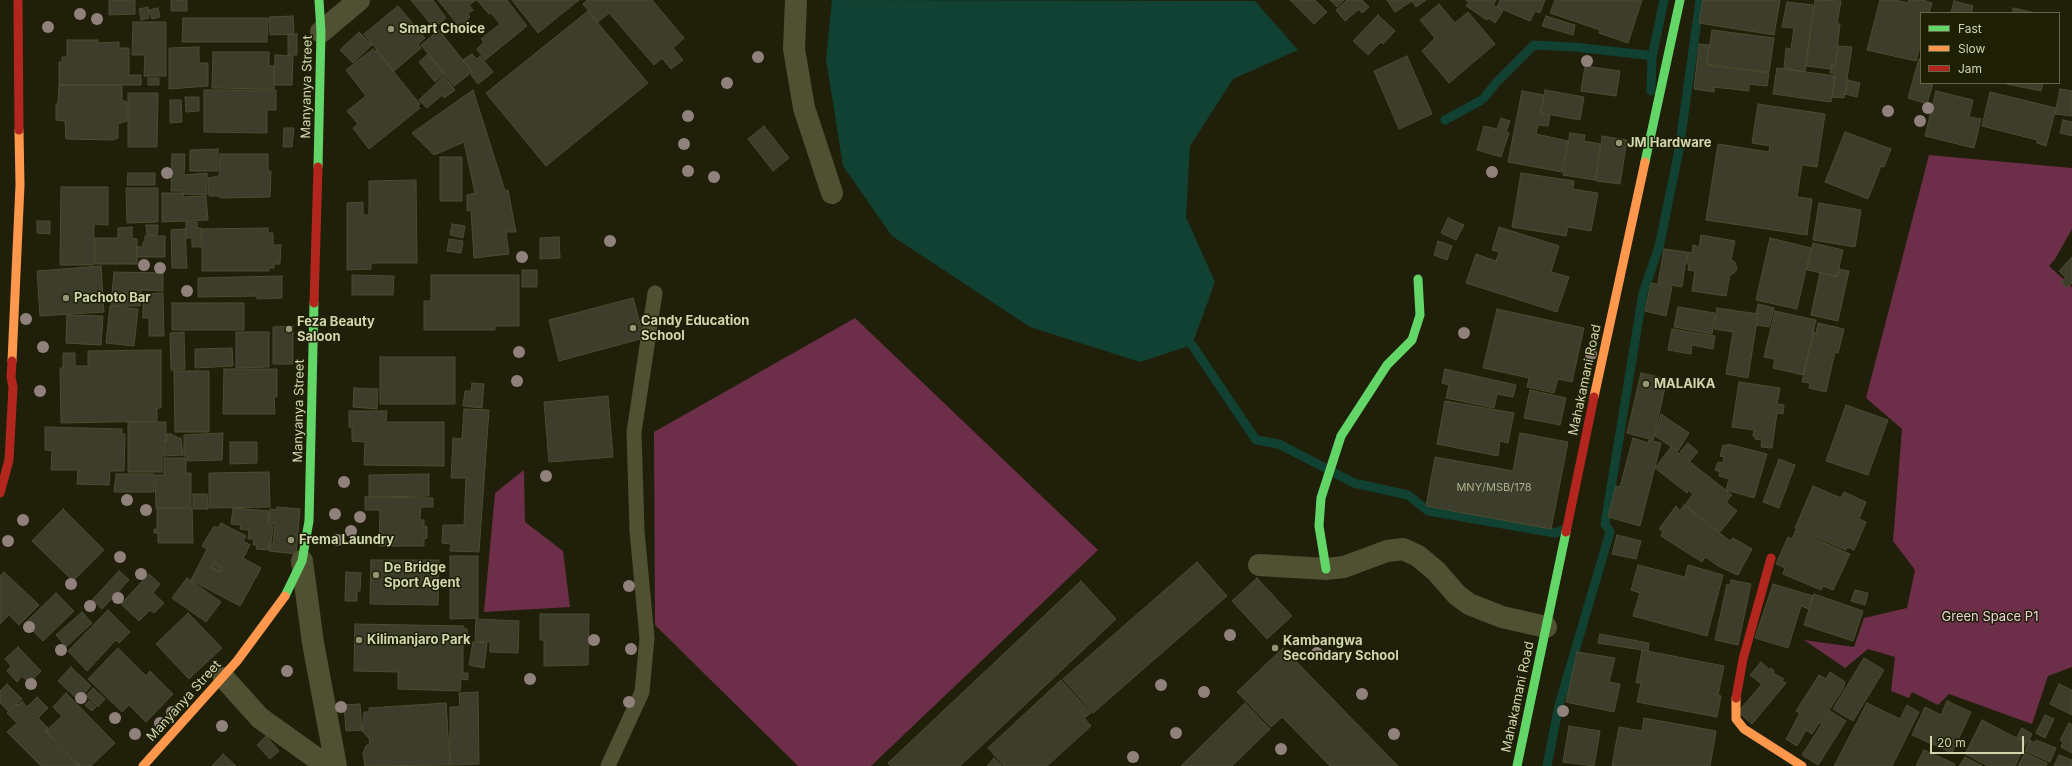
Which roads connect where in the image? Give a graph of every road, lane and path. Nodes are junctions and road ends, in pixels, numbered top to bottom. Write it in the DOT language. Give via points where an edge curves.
graph roads {
  1 [pos="18,0"];
  2 [pos="319,0"];
  3 [pos="359,0"];
  4 [pos="796,0"];
  5 [pos="1680,0"];
  6 [pos="321,32"];
  7 [pos="832,193"];
  8 [pos="1418,278"];
  9 [pos="655,293"];
  10 [pos="6,385"];
  11 [pos="0,493"];
  12 [pos="1771,558"];
  13 [pos="302,561"];
  14 [pos="1259,565"];
  15 [pos="1326,569"];
  16 [pos="1546,627"];
  17 [pos="224,678"];
  18 [pos="143,766"];
  19 [pos="328,766"];
  20 [pos="336,766"];
  21 [pos="608,766"];
  22 [pos="1517,766"];
  23 [pos="1802,766"];
  1 -- 10 [label="street" via="20,185 11,377"];
  2 -- 6 [label="street, Manyanya Street"];
  3 -- 6 [label="street"];
  4 -- 7 [label="street" via="794,49 804,108"];
  5 -- 16 [label="street, Mahakamani Road"];
  6 -- 13 [label="street, Manyanya Street" via="309,521"];
  8 -- 15 [label="street" via="1420,315 1412,340 1387,365 1341,436 1321,498 1319,526"];
  9 -- 21 [label="lane" via="634,432 637,531 647,638 642,692"];
  10 -- 11 [label="street" via="9,460"];
  12 -- 23 [label="street" via="1743,659 1735,702 1736,719 1749,733"];
  13 -- 17 [label="street, Manyanya Street" via="283,600"];
  13 -- 20 [label="street" via="313,643"];
  14 -- 15 [label="street"];
  15 -- 16 [label="street" via="1344,568 1387,551 1403,549 1418,556 1436,571 1457,595 1469,604 1502,617"];
  16 -- 22 [label="street, Mahakamani Road"];
  17 -- 18 [label="street, Manyanya Street"];
  17 -- 19 [label="street" via="260,718"];
}
